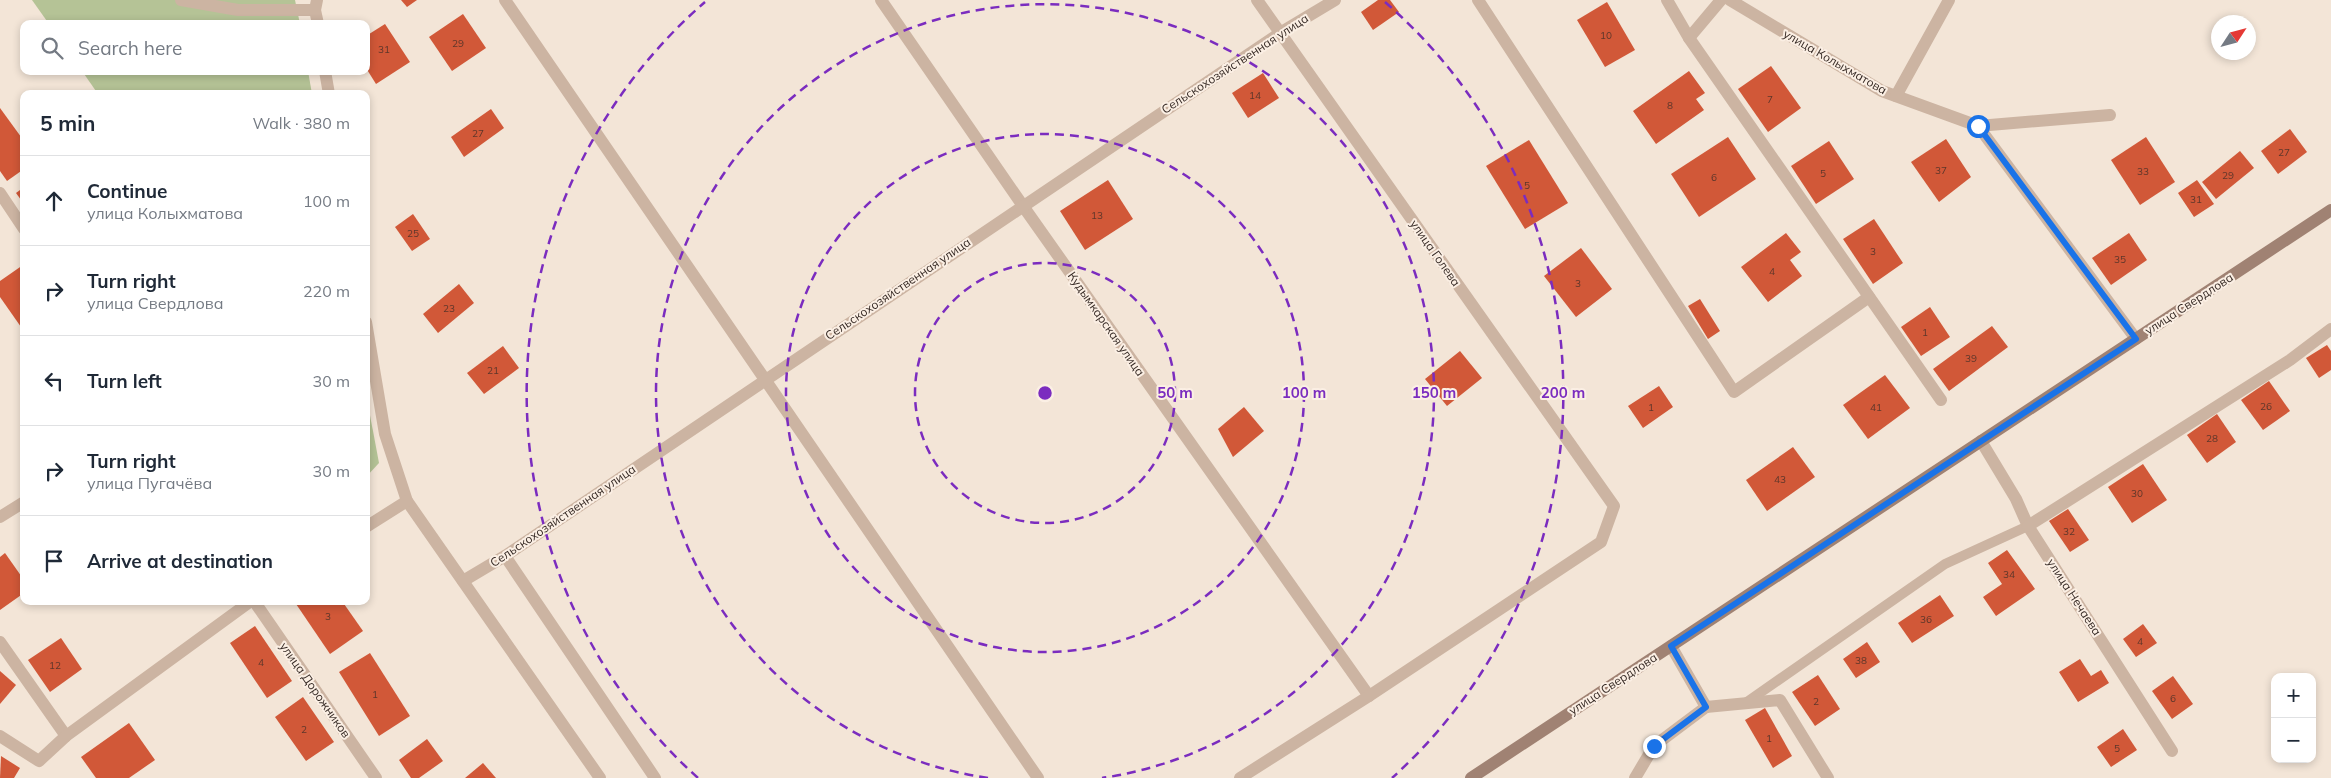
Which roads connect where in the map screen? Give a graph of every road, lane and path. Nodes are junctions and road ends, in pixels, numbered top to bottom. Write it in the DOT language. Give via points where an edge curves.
graph roads {
  1 [pos="181,0"];
  2 [pos="506,0"];
  3 [pos="881,0"];
  4 [pos="1257,0"];
  5 [pos="1335,0"];
  6 [pos="1478,0"];
  7 [pos="1667,0"];
  8 [pos="1721,0"];
  9 [pos="1730,0"];
  10 [pos="1949,0"];
  11 [pos="316,5"];
  12 [pos="318,20"];
  13 [pos="1280,33"];
  14 [pos="1689,38"];
  15 [pos="326,75"];
  16 [pos="328,90"];
  17 [pos="1896,96"];
  18 [pos="2110,115"];
  19 [pos="1978,126"];
  20 [pos="0,193"];
  21 [pos="1023,206"];
  22 [pos="2331,210"];
  23 [pos="20,223"];
  24 [pos="1869,296"];
  25 [pos="2331,329"];
  26 [pos="2136,339"];
  27 [pos="370,347"];
  28 [pos="764,380"];
  29 [pos="1942,400"];
  30 [pos="1981,441"];
  31 [pos="407,501"];
  32 [pos="20,504"];
  33 [pos="0,516"];
  34 [pos="370,524"];
  35 [pos="2028,526"];
  36 [pos="505,556"];
  37 [pos="463,582"];
  38 [pos="247,605"];
  39 [pos="256,605"];
  40 [pos="0,642"];
  41 [pos="1671,646"];
  42 [pos="1368,696"];
  43 [pos="1744,704"];
  44 [pos="1706,707"];
  45 [pos="0,736"];
  46 [pos="66,736"];
  47 [pos="2172,751"];
  48 [pos="376,778"];
  49 [pos="600,778"];
  50 [pos="655,778"];
  51 [pos="1038,778"];
  52 [pos="1240,778"];
  53 [pos="1471,778"];
  54 [pos="1635,778"];
  55 [pos="1828,778"];
  1 -- 11 [label="street" via="238,10"];
  2 -- 28 [label="street"];
  3 -- 21 [label="street, Кудымкарская улица"];
  4 -- 13 [label="street, улица Голева"];
  5 -- 13 [label="street, Сельскохозяйственная улица"];
  6 -- 24 [label="street" via="1734,392"];
  7 -- 14 [label="street"];
  8 -- 14 [label="street"];
  9 -- 17 [label="street, улица Колыхматова" via="1882,91"];
  10 -- 17 [label="street"];
  11 -- 12 [label="street"];
  13 -- 21 [label="street, Сельскохозяйственная улица"];
  13 -- 42 [label="street, улица Голева" via="1614,506 1601,542"];
  14 -- 24 [label="street"];
  15 -- 16 [label="street"];
  17 -- 19 [label="street, улица Колыхматова"];
  18 -- 19 [label="street"];
  19 -- 26 [label="street"];
  20 -- 23 [label="street"];
  21 -- 28 [label="street, Сельскохозяйственная улица"];
  21 -- 42 [label="street, Кудымкарская улица"];
  22 -- 26 [label="main road, улица Свердлова"];
  24 -- 29 [label="street"];
  25 -- 35 [label="street" via="2290,360"];
  26 -- 30 [label="main road, улица Свердлова"];
  27 -- 31 [label="street" via="384,434"];
  28 -- 36 [label="street, Сельскохозяйственная улица"];
  28 -- 51 [label="street"];
  30 -- 35 [label="street, улица Нечаева" via="2016,499"];
  30 -- 41 [label="main road, улица Свердлова"];
  31 -- 34 [label="street"];
  31 -- 37 [label="street"];
  32 -- 33 [label="street"];
  35 -- 43 [label="lane" via="1945,564"];
  35 -- 47 [label="street, улица Нечаева"];
  36 -- 37 [label="street, Сельскохозяйственная улица"];
  36 -- 50 [label="street"];
  37 -- 49 [label="street"];
  38 -- 46 [label="street"];
  39 -- 48 [label="street, улица Дорожников"];
  40 -- 46 [label="street"];
  41 -- 44 [label="street"];
  41 -- 53 [label="main road, улица Свердлова"];
  42 -- 52 [label="street"];
  43 -- 44 [label="street"];
  43 -- 55 [label="street" via="1780,700"];
  44 -- 54 [label="street" via="1654,746"];
  45 -- 46 [label="street" via="39,761"];
}
